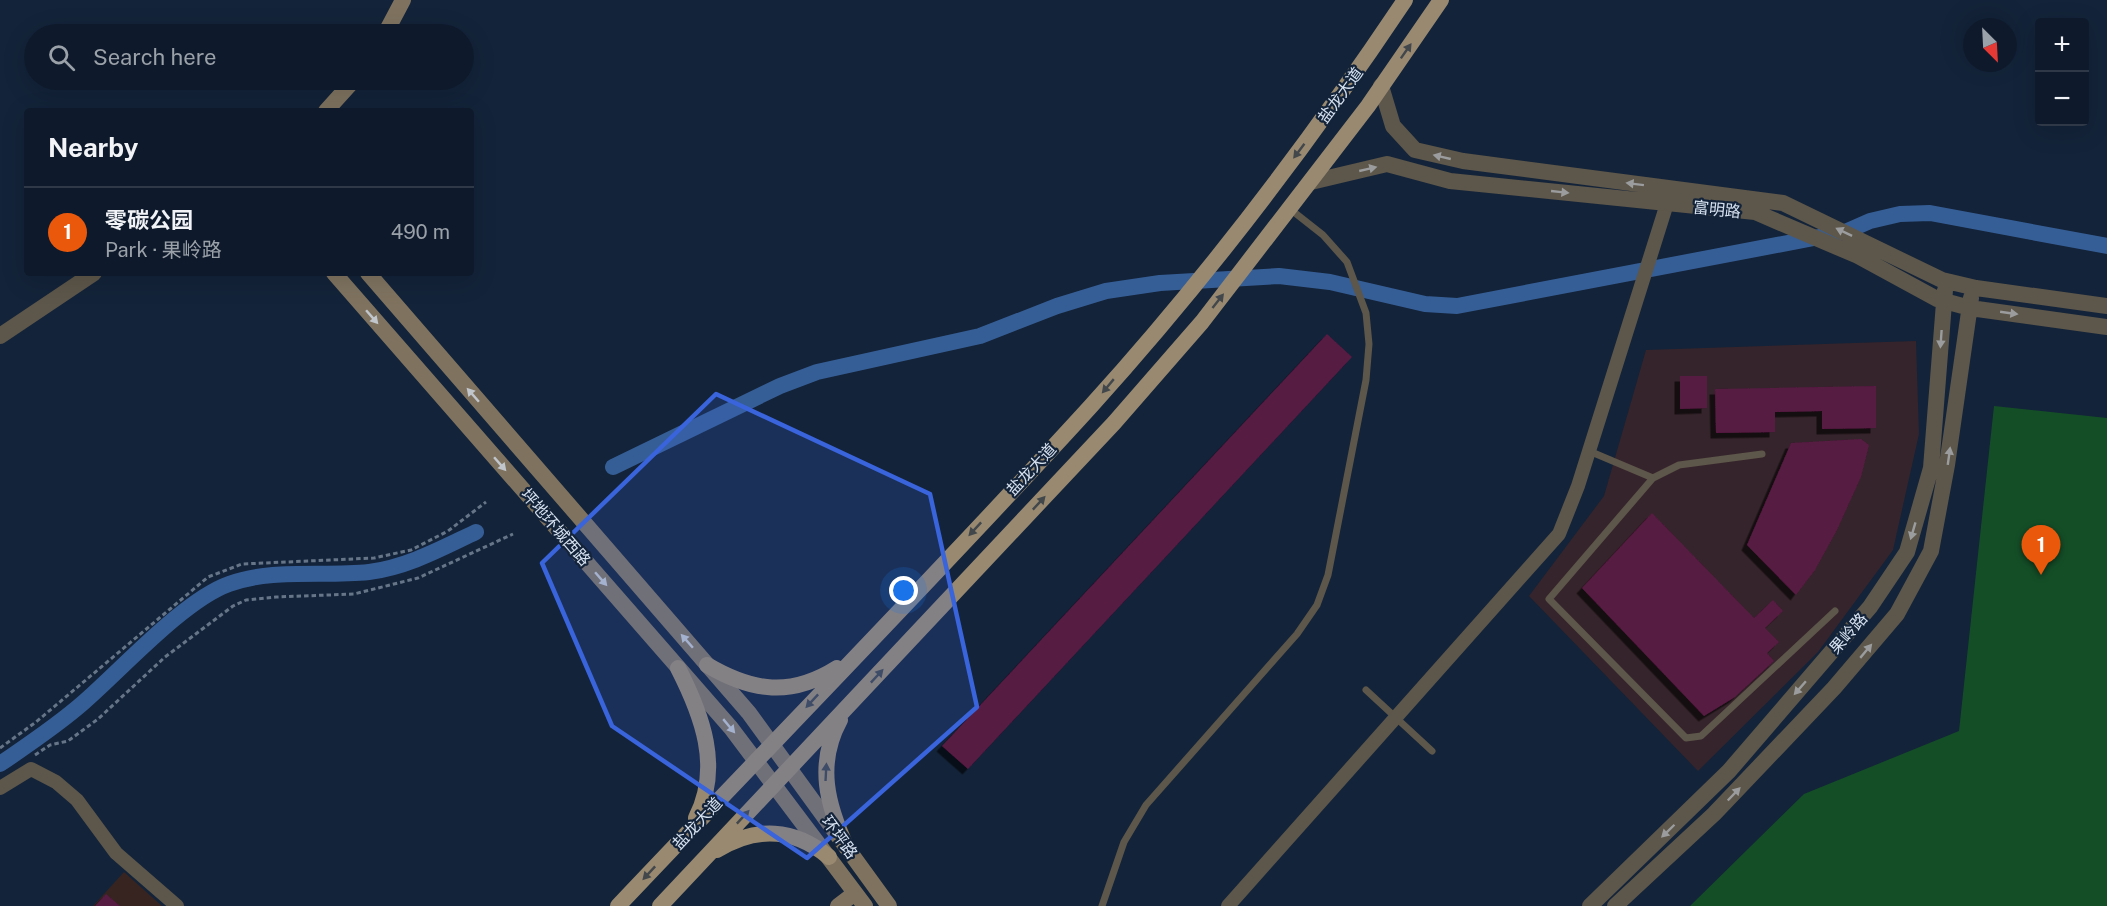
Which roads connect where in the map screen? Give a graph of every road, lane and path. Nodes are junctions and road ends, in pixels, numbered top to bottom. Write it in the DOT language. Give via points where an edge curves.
graph roads {
  1 [pos="403,0"];
  2 [pos="1405,0"];
  3 [pos="1441,0"];
  4 [pos="390,24"];
  5 [pos="1381,86"];
  6 [pos="345,90"];
  7 [pos="329,108"];
  8 [pos="1311,182"];
  9 [pos="1670,196"];
  10 [pos="1290,209"];
  11 [pos="90,276"];
  12 [pos="336,276"];
  13 [pos="371,276"];
  14 [pos="1946,280"];
  15 [pos="1973,287"];
  16 [pos="1944,301"];
  17 [pos="2107,306"];
  18 [pos="1970,308"];
  19 [pos="2107,327"];
  20 [pos="0,336"];
  21 [pos="1589,451"];
  22 [pos="1762,454"];
  23 [pos="1653,478"];
  24 [pos="486,502"];
  25 [pos="513,534"];
  26 [pos="1835,611"];
  27 [pos="853,657"];
  28 [pos="707,665"];
  29 [pos="678,668"];
  30 [pos="1366,690"];
  31 [pos="848,706"];
  32 [pos="1396,719"];
  33 [pos="771,744"];
  34 [pos="0,748"];
  35 [pos="1432,751"];
  36 [pos="33,756"];
  37 [pos="756,760"];
  38 [pos="790,768"];
  39 [pos="774,784"];
  40 [pos="0,788"];
  41 [pos="689,831"];
  42 [pos="847,848"];
  43 [pos="706,857"];
  44 [pos="829,857"];
  45 [pos="860,899"];
  46 [pos="177,906"];
  47 [pos="618,906"];
  48 [pos="660,906"];
  49 [pos="838,906"];
  50 [pos="889,906"];
  51 [pos="1102,906"];
  52 [pos="1228,906"];
  53 [pos="1590,906"];
  54 [pos="1615,906"];
  1 -- 4 [label="main road"];
  2 -- 27 [label="main road, 盐龙大道, one-way" via="1345,89 1146,341 1092,404"];
  5 -- 3 [label="main road, 盐龙大道, one-way"];
  5 -- 8 [label="main road, 盐龙大道"];
  9 -- 5 [label="street, 富明路, one-way" via="1415,150 1393,126"];
  6 -- 7 [label="main road"];
  8 -- 9 [label="street, 富明路, one-way" via="1387,164 1450,181"];
  8 -- 10 [label="main road, 盐龙大道"];
  14 -- 9 [label="street, 富明路, one-way" via="1783,203"];
  9 -- 16 [label="street, 富明路" via="1755,212 1858,256"];
  9 -- 21 [label="street"];
  31 -- 10 [label="main road, 盐龙大道, one-way" via="1114,423"];
  10 -- 51 [label="lane" via="1323,235 1347,262 1366,313 1370,344 1328,575 1317,605 1297,634 1146,805 1124,842"];
  11 -- 20 [label="street"];
  12 -- 29 [label="main road, 坪地环城西路, one-way"];
  28 -- 13 [label="main road, 坪地环城西路, one-way"];
  14 -- 15 [label="street, 富明路"];
  14 -- 16 [label="street, 果岭路"];
  15 -- 17 [label="street, 富明路"];
  15 -- 18 [label="street, 果岭路"];
  16 -- 18 [label="street, 富明路"];
  16 -- 53 [label="street, 果岭路, one-way" via="1931,468 1907,552 1870,607 1729,771"];
  18 -- 19 [label="street, 富明路, one-way"];
  54 -- 18 [label="street, 果岭路, one-way" via="1714,814 1834,688 1897,614 1931,550"];
  21 -- 23 [label="lane"];
  21 -- 32 [label="street" via="1559,534"];
  22 -- 23 [label="lane" via="1679,465"];
  23 -- 26 [label="lane" via="1549,599 1686,738 1701,736"];
  24 -- 34 [label="path" via="448,531 411,550 374,558 242,564 208,577"];
  25 -- 36 [label="path" via="418,578 354,594 276,597 246,600 232,606 165,657 98,719 68,741 50,745"];
  27 -- 28 [label="main road" via="829,673 781,688 735,681"];
  27 -- 33 [label="main road, 盐龙大道, one-way"];
  28 -- 33 [label="main road, 坪地环城西路"];
  29 -- 37 [label="main road, 坪地环城西路, one-way"];
  29 -- 41 [label="main road" via="696,703 709,758 701,807"];
  30 -- 32 [label="lane"];
  31 -- 38 [label="main road, 盐龙大道"];
  42 -- 31 [label="main road, one-way" via="828,802 825,778 834,731"];
  32 -- 35 [label="lane"];
  32 -- 52 [label="street"];
  33 -- 37 [label="main road, 盐龙大道"];
  33 -- 38 [label="main road, 坪地环城西路"];
  37 -- 39 [label="main road, 坪地环城西路"];
  37 -- 41 [label="main road, 盐龙大道"];
  38 -- 39 [label="main road, 盐龙大道"];
  38 -- 42 [label="main road, 环坪路"];
  43 -- 39 [label="main road, 盐龙大道, one-way"];
  39 -- 44 [label="main road, 环坪路"];
  40 -- 46 [label="street" via="31,769 56,782 77,800 116,853"];
  41 -- 47 [label="main road, 盐龙大道, one-way"];
  42 -- 50 [label="main road, 环坪路"];
  43 -- 44 [label="main road" via="750,836 775,833 812,843"];
  43 -- 48 [label="main road, 盐龙大道"];
  44 -- 45 [label="main road, 环坪路"];
  45 -- 49 [label="main road"];
}
